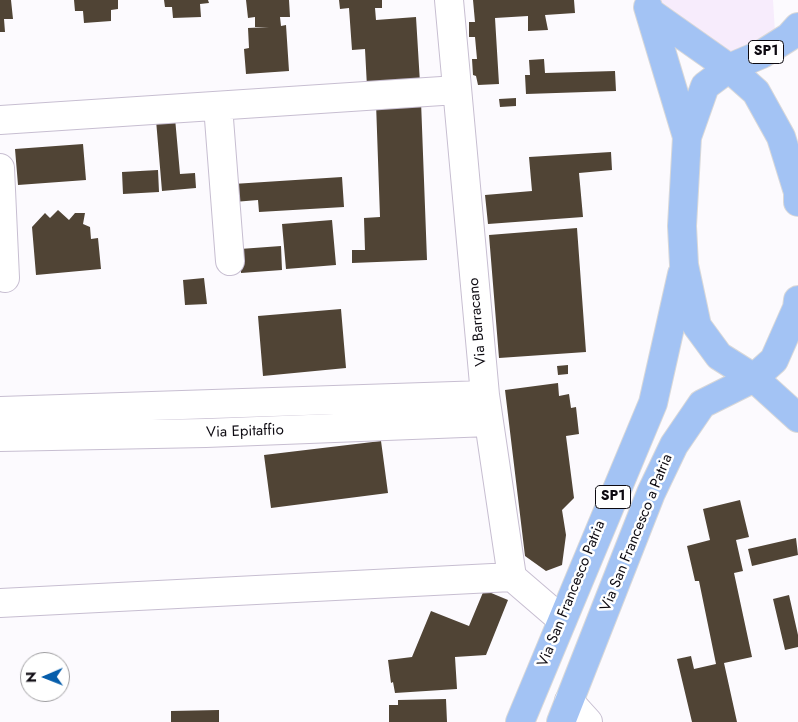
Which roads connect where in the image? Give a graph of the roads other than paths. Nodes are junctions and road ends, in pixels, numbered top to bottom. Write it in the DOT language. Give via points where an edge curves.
graph roads {
  1 [pos="449,0"];
  2 [pos="648,7"];
  3 [pos="798,27"];
  4 [pos="729,68"];
  5 [pos="457,90"];
  6 [pos="218,106"];
  7 [pos="0,120"];
  8 [pos="687,137"];
  9 [pos="0,168"];
  10 [pos="798,191"];
  11 [pos="798,202"];
  12 [pos="230,261"];
  13 [pos="684,265"];
  14 [pos="6,278"];
  15 [pos="798,306"];
  16 [pos="754,378"];
  17 [pos="485,394"];
  18 [pos="0,411"];
  19 [pos="798,418"];
  20 [pos="489,422"];
  21 [pos="0,436"];
  22 [pos="512,577"];
  23 [pos="0,603"];
  24 [pos="562,620"];
  25 [pos="565,711"];
  26 [pos="520,722"];
  27 [pos="588,722"];
  1 -- 5 [label="street, Via Barracano"];
  2 -- 4 [label="main road"];
  2 -- 8 [label="main road"];
  3 -- 4 [label="main road, SP1" via="789,37 762,54"];
  4 -- 8 [label="main road" via="705,86"];
  4 -- 10 [label="main road" via="756,92 781,136"];
  5 -- 6 [label="street"];
  5 -- 17 [label="street, Via Barracano"];
  6 -- 7 [label="street"];
  6 -- 12 [label="street"];
  8 -- 13 [label="main road" via="682,226"];
  9 -- 14 [label="street"];
  10 -- 11 [label="main road"];
  13 -- 16 [label="main road" via="697,326 718,356"];
  13 -- 24 [label="main road, Via San Francesco Patria / SP1" via="653,403"];
  15 -- 16 [label="main road, Via San Francesco a Patria" via="774,360"];
  16 -- 19 [label="main road"];
  16 -- 25 [label="main road, Via San Francesco a Patria / SP1" via="702,404 674,445 651,493"];
  17 -- 18 [label="street, Via Epitaffio"];
  17 -- 20 [label="street, Via Barracano"];
  20 -- 21 [label="street, Via Epitaffio" via="215,433"];
  20 -- 22 [label="street, Via Barracano"];
  22 -- 23 [label="street"];
  22 -- 24 [label="street"];
  24 -- 26 [label="main road, Via San Francesco Patria / SP1"];
  25 -- 27 [label="street"];
}
